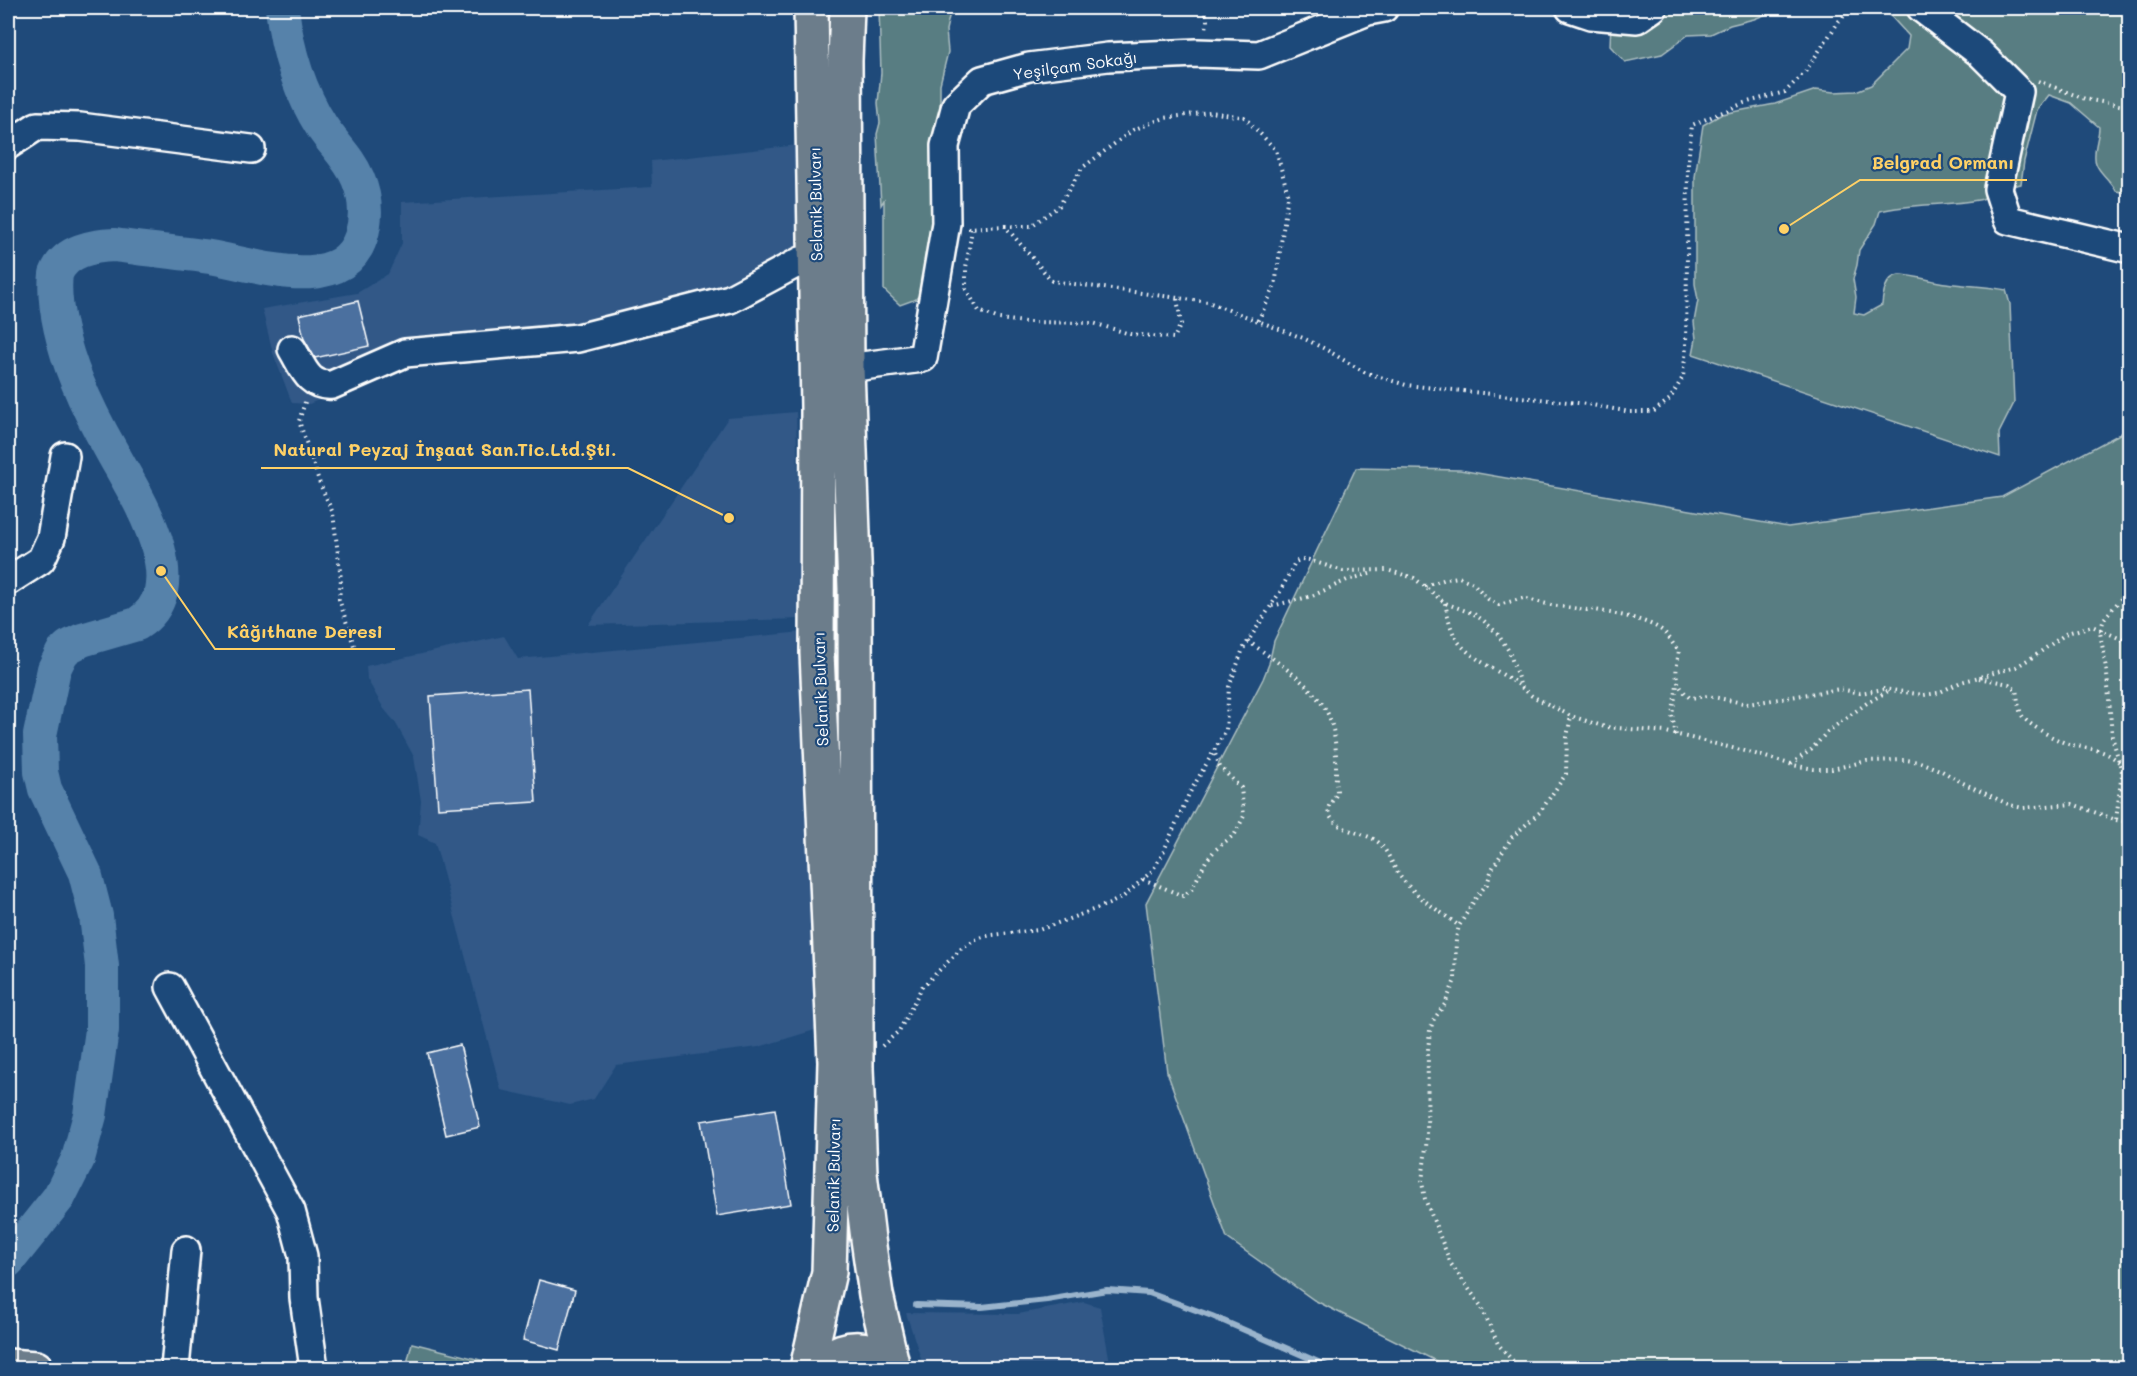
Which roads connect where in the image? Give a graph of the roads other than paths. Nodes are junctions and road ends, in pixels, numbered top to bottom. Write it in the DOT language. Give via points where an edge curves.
graph roads {
  1 [pos="811,8"];
  2 [pos="847,8"];
  3 [pos="1384,8"];
  4 [pos="1570,8"];
  5 [pos="1653,8"];
  6 [pos="1921,8"];
  7 [pos="8,145"];
  8 [pos="251,149"];
  9 [pos="2130,249"];
  10 [pos="816,259"];
  11 [pos="292,349"];
  12 [pos="847,368"];
  13 [pos="65,456"];
  14 [pos="8,581"];
  15 [pos="170,987"];
  16 [pos="186,1250"];
  17 [pos="8,1366"];
  18 [pos="36,1368"];
  19 [pos="175,1368"];
  20 [pos="314,1368"];
  21 [pos="807,1368"];
  22 [pos="820,1368"];
  23 [pos="893,1368"];
  1 -- 10 [label="main road, Selanik Bulvarı"];
  2 -- 12 [label="main road, Selanik Bulvarı"];
  3 -- 12 [label="street, Yeşilçam Sokağı" via="1259,55 1108,57 1029,67 982,80 956,105 945,146 959,226 923,358"];
  4 -- 5 [label="street" via="1591,15 1637,19"];
  6 -- 9 [label="street" via="1981,54 2019,92 1998,189 2008,220"];
  7 -- 8 [label="street" via="37,126 80,127"];
  10 -- 11 [label="street" via="801,261 730,299 578,338 405,354 332,385 312,381"];
  10 -- 21 [label="main road, Selanik Bulvarı" via="817,653 835,1062 830,1272"];
  12 -- 23 [label="main road, Selanik Bulvarı" via="855,590 856,1068 868,1239"];
  13 -- 14 [label="street" via="51,538 41,560"];
  15 -- 20 [label="street" via="291,1211 303,1256 304,1298"];
  16 -- 19 [label="street"];
  17 -- 18 [label="main road"];
  22 -- 23 [label="main road" via="824,1361 848,1348 872,1351"];
}
